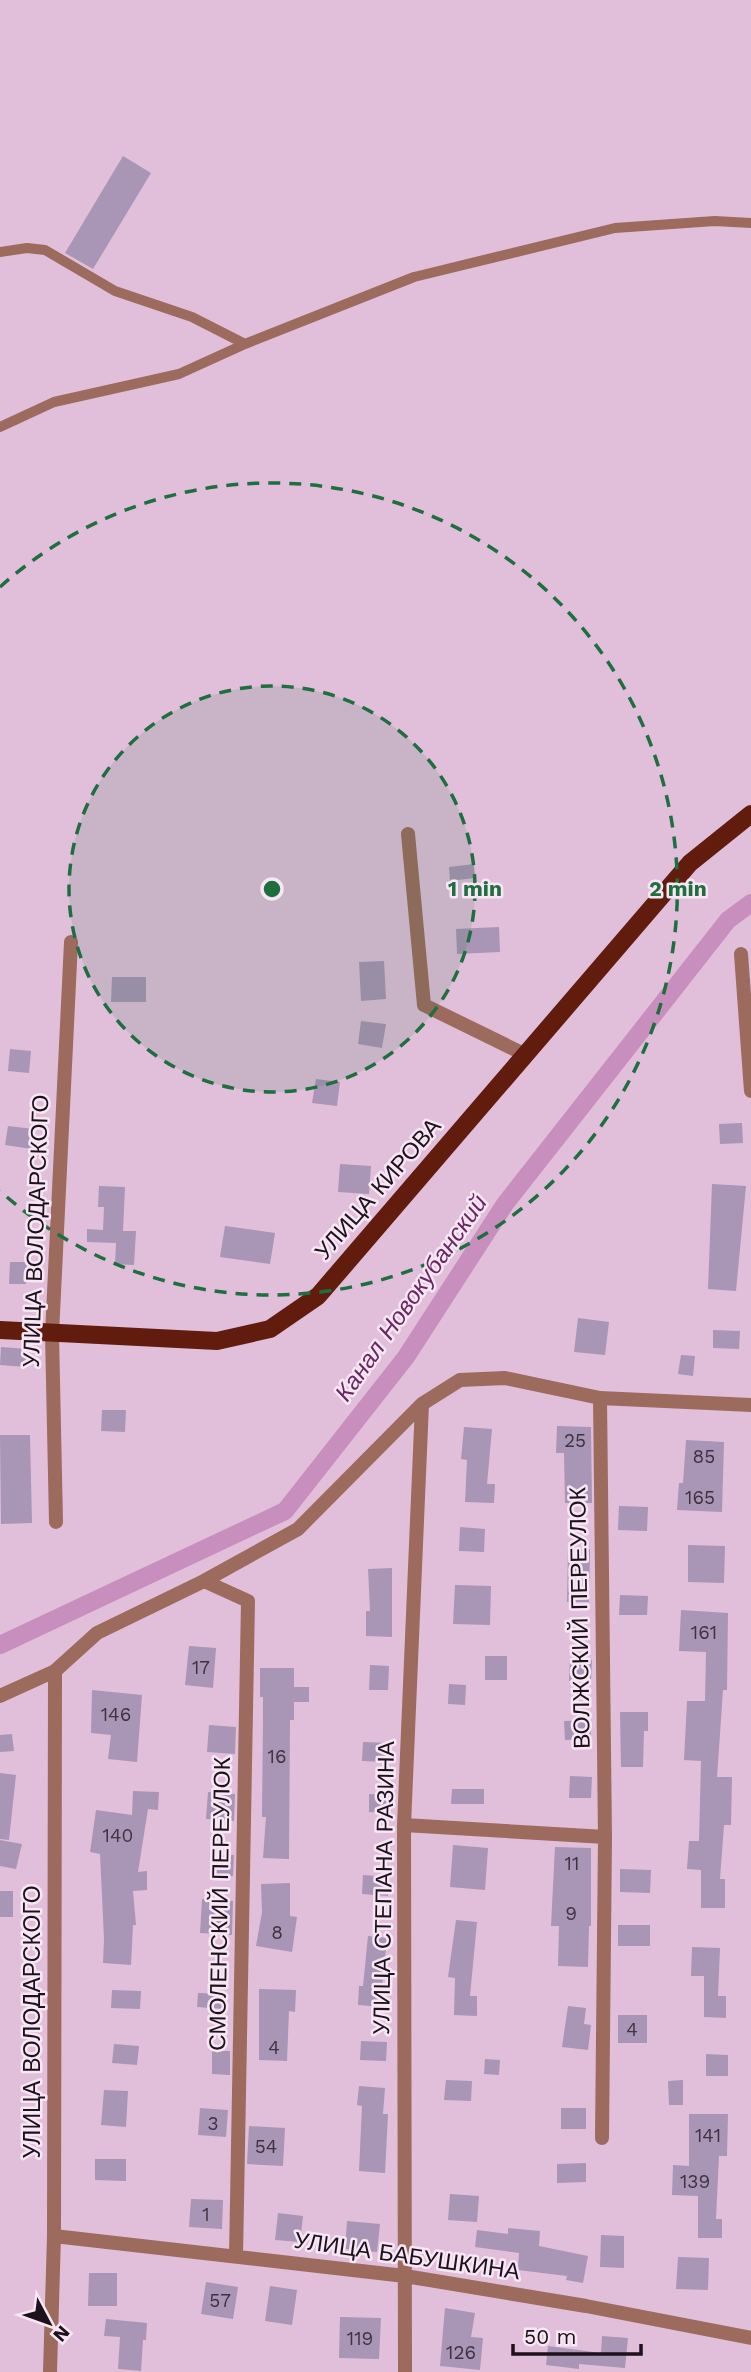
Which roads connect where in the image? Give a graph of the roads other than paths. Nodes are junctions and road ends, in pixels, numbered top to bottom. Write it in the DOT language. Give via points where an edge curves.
graph roads {
  1 [pos="751,223"];
  2 [pos="0,252"];
  3 [pos="244,344"];
  4 [pos="0,427"];
  5 [pos="751,814"];
  6 [pos="408,834"];
  7 [pos="71,942"];
  8 [pos="741,954"];
  9 [pos="526,1055"];
  10 [pos="751,1091"];
  11 [pos="0,1330"];
  12 [pos="52,1334"];
  13 [pos="600,1398"];
  14 [pos="422,1404"];
  15 [pos="751,1405"];
  16 [pos="56,1522"];
  17 [pos="204,1581"];
  18 [pos="55,1671"];
  19 [pos="0,1696"];
  20 [pos="404,1825"];
  21 [pos="605,1838"];
  22 [pos="602,2137"];
  23 [pos="54,2236"];
  24 [pos="236,2256"];
  25 [pos="405,2276"];
  26 [pos="751,2338"];
  27 [pos="50,2372"];
  28 [pos="405,2372"];
  1 -- 3 [label="lane" via="615,228 414,277"];
  2 -- 3 [label="lane" via="45,250 115,291 192,317"];
  3 -- 4 [label="lane" via="178,374 54,402"];
  5 -- 9 [label="main road, УЛИЦА КИРОВА" via="690,863"];
  6 -- 9 [label="street" via="424,1005"];
  7 -- 12 [label="street, УЛИЦА ВОЛОДАРСКОГО"];
  8 -- 10 [label="street"];
  9 -- 12 [label="main road, УЛИЦА КИРОВА" via="318,1296 270,1329 217,1342"];
  11 -- 12 [label="main road, УЛИЦА КИРОВА"];
  12 -- 16 [label="street, УЛИЦА ВОЛОДАРСКОГО"];
  13 -- 14 [label="street" via="505,1378 460,1380"];
  13 -- 15 [label="street"];
  13 -- 21 [label="street, ВОЛЖСКИЙ ПЕРЕУЛОК"];
  14 -- 17 [label="street" via="298,1529"];
  14 -- 20 [label="street, УЛИЦА СТЕПАНА РАЗИНА"];
  17 -- 18 [label="street" via="97,1633"];
  17 -- 24 [label="street, СМОЛЕНСКИЙ ПЕРЕУЛОК" via="248,1601"];
  18 -- 19 [label="street"];
  18 -- 23 [label="street, УЛИЦА ВОЛОДАРСКОГО"];
  20 -- 21 [label="street"];
  20 -- 25 [label="street, УЛИЦА СТЕПАНА РАЗИНА"];
  21 -- 22 [label="street, ВОЛЖСКИЙ ПЕРЕУЛОК"];
  23 -- 24 [label="street, УЛИЦА БАБУШКИНА"];
  23 -- 27 [label="street, УЛИЦА ВОЛОДАРСКОГО"];
  24 -- 25 [label="street, УЛИЦА БАБУШКИНА"];
  25 -- 26 [label="street, УЛИЦА БАБУШКИНА"];
  25 -- 28 [label="street, УЛИЦА СТЕПАНА РАЗИНА"];
}
